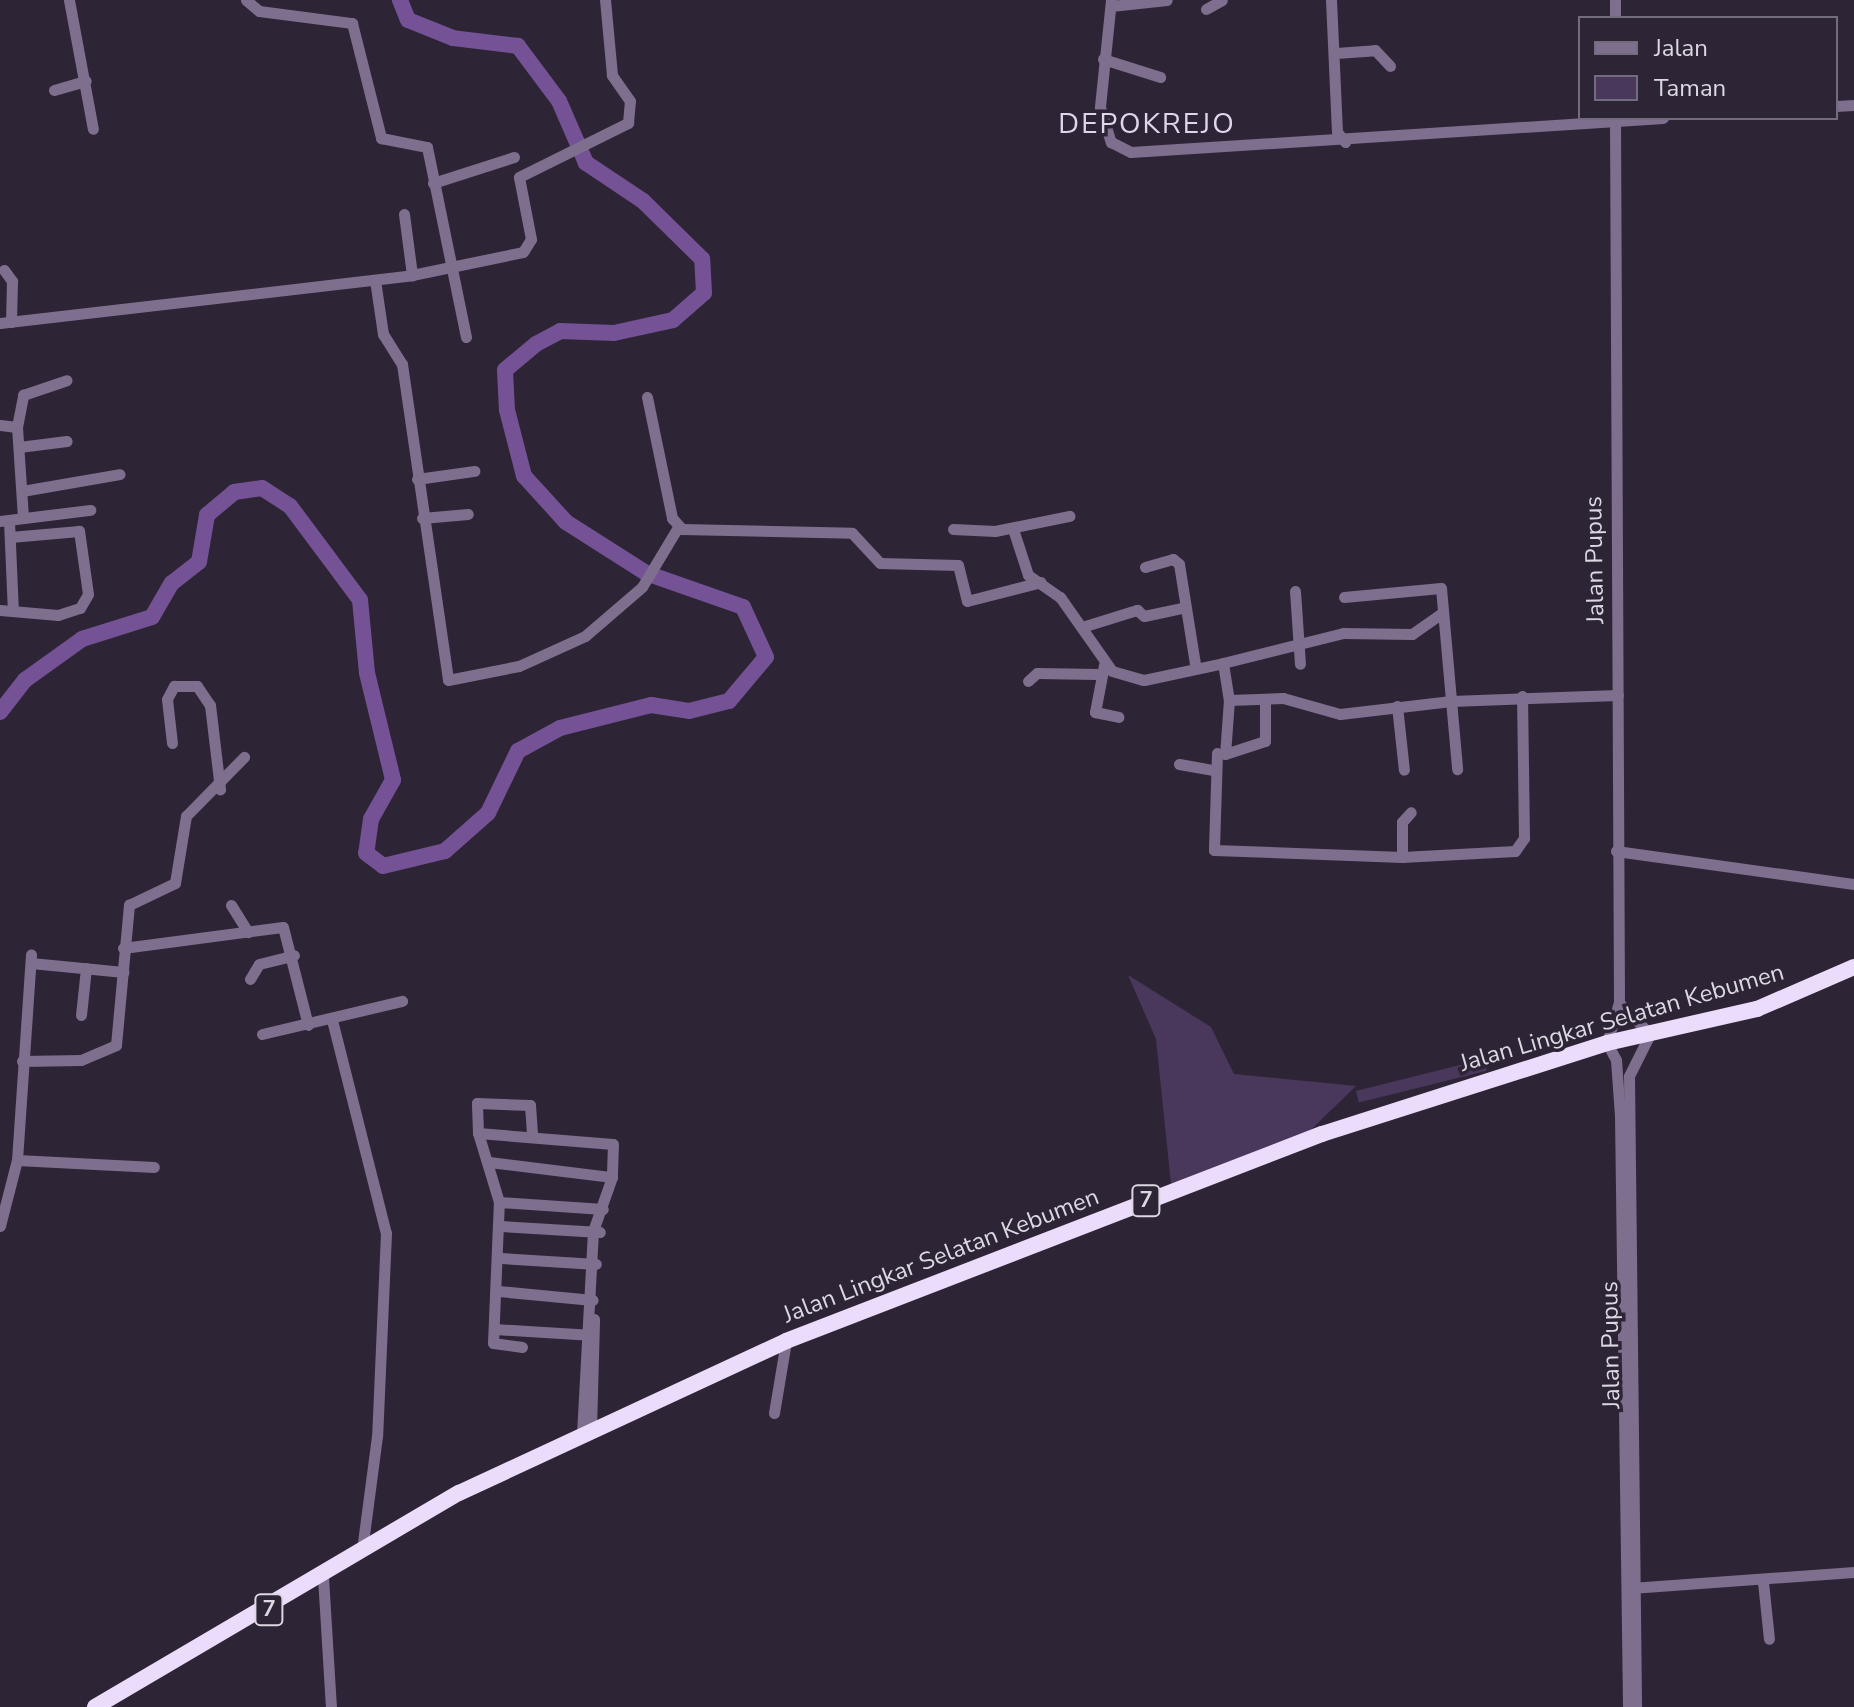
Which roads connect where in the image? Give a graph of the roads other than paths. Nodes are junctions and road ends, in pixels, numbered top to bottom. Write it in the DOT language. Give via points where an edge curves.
graph roads {
  1 [pos="69,0"];
  2 [pos="246,0"];
  3 [pos="605,0"];
  4 [pos="1167,0"];
  5 [pos="1222,0"];
  6 [pos="1331,0"];
  7 [pos="1111,3"];
  8 [pos="1206,9"];
  9 [pos="1336,53"];
  10 [pos="1103,59"];
  11 [pos="1390,66"];
  12 [pos="1160,77"];
  13 [pos="86,81"];
  14 [pos="54,90"];
  15 [pos="1615,120"];
  16 [pos="93,129"];
  17 [pos="1345,142"];
  18 [pos="514,157"];
  19 [pos="433,183"];
  20 [pos="404,214"];
  21 [pos="453,266"];
  22 [pos="4,270"];
  23 [pos="412,275"];
  24 [pos="375,280"];
  25 [pos="6,322"];
  26 [pos="466,337"];
  27 [pos="67,380"];
  28 [pos="647,397"];
  29 [pos="0,425"];
  30 [pos="17,427"];
  31 [pos="67,441"];
  32 [pos="19,447"];
  33 [pos="474,471"];
  34 [pos="120,474"];
  35 [pos="417,479"];
  36 [pos="22,491"];
  37 [pos="90,510"];
  38 [pos="468,514"];
  39 [pos="1069,516"];
  40 [pos="23,518"];
  41 [pos="422,518"];
  42 [pos="5,521"];
  43 [pos="678,527"];
  44 [pos="953,529"];
  45 [pos="1013,529"];
  46 [pos="10,537"];
  47 [pos="1145,567"];
  48 [pos="1041,582"];
  49 [pos="1295,591"];
  50 [pos="1344,597"];
  51 [pos="1181,608"];
  52 [pos="0,610"];
  53 [pos="13,611"];
  54 [pos="1443,612"];
  55 [pos="1082,627"];
  56 [pos="1299,646"];
  57 [pos="1223,663"];
  58 [pos="1195,664"];
  59 [pos="1300,664"];
  60 [pos="1100,669"];
  61 [pos="1028,681"];
  62 [pos="1618,695"];
  63 [pos="1522,696"];
  64 [pos="1265,699"];
  65 [pos="1229,700"];
  66 [pos="1451,701"];
  67 [pos="1397,706"];
  68 [pos="1118,717"];
  69 [pos="172,743"];
  70 [pos="1218,752"];
  71 [pos="244,757"];
  72 [pos="1179,764"];
  73 [pos="1457,769"];
  74 [pos="1213,770"];
  75 [pos="1404,770"];
  76 [pos="220,789"];
  77 [pos="1411,812"];
  78 [pos="1616,851"];
  79 [pos="1402,857"];
  80 [pos="1854,884"];
  81 [pos="231,905"];
  82 [pos="248,932"];
  83 [pos="123,948"];
  84 [pos="294,955"];
  85 [pos="1854,967"];
  86 [pos="86,968"];
  87 [pos="124,972"];
  88 [pos="250,979"];
  89 [pos="402,1001"];
  90 [pos="1619,1002"];
  91 [pos="81,1015"];
  92 [pos="332,1020"];
  93 [pos="308,1025"];
  94 [pos="262,1034"];
  95 [pos="1650,1034"];
  96 [pos="1607,1043"];
  97 [pos="22,1061"];
  98 [pos="478,1133"];
  99 [pos="532,1136"];
  100 [pos="17,1160"];
  101 [pos="489,1162"];
  102 [pos="154,1167"];
  103 [pos="612,1177"];
  104 [pos="499,1202"];
  105 [pos="562,1207"];
  106 [pos="603,1209"];
  107 [pos="0,1226"];
  108 [pos="501,1226"];
  109 [pos="598,1229"];
  110 [pos="560,1230"];
  111 [pos="501,1258"];
  112 [pos="594,1264"];
  113 [pos="498,1291"];
  114 [pos="592,1300"];
  115 [pos="494,1329"];
  116 [pos="590,1335"];
  117 [pos="786,1341"];
  118 [pos="522,1347"];
  119 [pos="774,1413"];
  120 [pos="586,1431"];
  121 [pos="362,1550"];
  122 [pos="1854,1572"];
  123 [pos="323,1577"];
  124 [pos="1763,1582"];
  125 [pos="1632,1588"];
  126 [pos="1769,1639"];
  127 [pos="95,1707"];
  128 [pos="331,1707"];
  129 [pos="1628,1707"];
  130 [pos="1636,1707"];
  1 -- 13 [label="street"];
  2 -- 19 [label="street" via="259,11 352,23 381,138 425,144"];
  3 -- 21 [label="street" via="612,75 630,113 627,126 518,179 527,248"];
  4 -- 7 [label="street"];
  5 -- 8 [label="street"];
  6 -- 9 [label="street"];
  7 -- 10 [label="street"];
  9 -- 11 [label="street" via="1375,50"];
  9 -- 17 [label="street" via="1337,132"];
  10 -- 12 [label="street"];
  10 -- 17 [label="street" via="1100,107 1118,148"];
  13 -- 14 [label="street"];
  13 -- 16 [label="street"];
  15 -- 17 [label="street"];
  15 -- 62 [label="street, Jalan Pupus"];
  18 -- 19 [label="street"];
  19 -- 21 [label="street"];
  20 -- 23 [label="street"];
  21 -- 23 [label="street"];
  21 -- 26 [label="street"];
  22 -- 25 [label="street" via="12,281"];
  23 -- 24 [label="street"];
  24 -- 25 [label="street"];
  24 -- 35 [label="street" via="383,334 402,364"];
  27 -- 30 [label="street" via="23,395"];
  28 -- 43 [label="street"];
  29 -- 30 [label="street"];
  30 -- 32 [label="street"];
  31 -- 32 [label="street"];
  32 -- 36 [label="street"];
  33 -- 35 [label="street"];
  34 -- 36 [label="street"];
  35 -- 41 [label="street"];
  36 -- 40 [label="street"];
  37 -- 40 [label="street"];
  38 -- 41 [label="street"];
  39 -- 45 [label="street"];
  40 -- 42 [label="street"];
  41 -- 43 [label="street" via="451,682 552,655 642,587"];
  42 -- 46 [label="street"];
  43 -- 48 [label="street" via="852,533 880,563 958,565 967,601"];
  44 -- 45 [label="street"];
  45 -- 48 [label="street" via="1028,575"];
  46 -- 53 [label="street"];
  46 -- 53 [label="street" via="79,531 88,583 86,600 68,613"];
  47 -- 51 [label="street" via="1177,560"];
  48 -- 55 [label="street"];
  49 -- 56 [label="street"];
  50 -- 54 [label="street" via="1440,587"];
  51 -- 55 [label="street" via="1144,616 1138,610"];
  51 -- 58 [label="street"];
  52 -- 53 [label="street"];
  54 -- 56 [label="street" via="1412,634 1343,633"];
  54 -- 66 [label="street"];
  55 -- 60 [label="street"];
  56 -- 57 [label="street"];
  56 -- 59 [label="street"];
  57 -- 58 [label="street"];
  57 -- 65 [label="street"];
  58 -- 60 [label="street" via="1144,680"];
  60 -- 61 [label="street" via="1037,673"];
  60 -- 68 [label="street" via="1096,715"];
  62 -- 63 [label="street"];
  62 -- 78 [label="street, Jalan Pupus"];
  63 -- 66 [label="street"];
  63 -- 79 [label="street" via="1520,848"];
  64 -- 65 [label="street"];
  64 -- 67 [label="street" via="1291,699 1326,714"];
  64 -- 70 [label="street" via="1265,741"];
  65 -- 70 [label="street"];
  66 -- 67 [label="street"];
  66 -- 73 [label="street"];
  67 -- 75 [label="street"];
  69 -- 76 [label="street" via="167,699 174,686 189,683 210,705"];
  70 -- 74 [label="street"];
  71 -- 76 [label="street"];
  72 -- 74 [label="street"];
  74 -- 79 [label="street" via="1214,850"];
  76 -- 83 [label="street" via="186,816 175,883 129,905"];
  77 -- 79 [label="street" via="1402,822"];
  78 -- 80 [label="street"];
  78 -- 90 [label="street, Jalan Pupus"];
  81 -- 82 [label="street"];
  82 -- 83 [label="street"];
  82 -- 84 [label="street" via="283,927"];
  83 -- 87 [label="street"];
  84 -- 88 [label="street" via="259,964"];
  84 -- 93 [label="street"];
  85 -- 95 [label="highway, Jalan Lingkar Selatan Kebumen / 7" via="1757,1009"];
  86 -- 87 [label="street"];
  86 -- 91 [label="street"];
  86 -- 97 [label="street" via="31,958"];
  87 -- 97 [label="street" via="119,1037 111,1050 81,1060"];
  89 -- 92 [label="street"];
  90 -- 95 [label="street"];
  90 -- 96 [label="street, Jalan Pupus"];
  92 -- 93 [label="street"];
  92 -- 121 [label="street" via="386,1233 377,1436"];
  93 -- 94 [label="street"];
  95 -- 96 [label="highway, Jalan Lingkar Selatan Kebumen / 7"];
  95 -- 125 [label="street, Jalan Pupus" via="1629,1076"];
  96 -- 117 [label="highway, Jalan Lingkar Selatan Kebumen / 7" via="1322,1134"];
  96 -- 125 [label="street, Jalan Pupus" via="1616,1060 1620,1116"];
  97 -- 100 [label="street"];
  98 -- 99 [label="street"];
  98 -- 99 [label="street" via="482,1100 530,1105"];
  98 -- 101 [label="street"];
  99 -- 103 [label="street" via="613,1144"];
  100 -- 102 [label="street"];
  100 -- 107 [label="street"];
  101 -- 103 [label="street"];
  101 -- 104 [label="street"];
  103 -- 106 [label="street"];
  104 -- 105 [label="street"];
  104 -- 108 [label="street"];
  105 -- 106 [label="street"];
  105 -- 110 [label="street"];
  106 -- 109 [label="street"];
  108 -- 110 [label="street"];
  108 -- 111 [label="street"];
  109 -- 110 [label="street"];
  109 -- 112 [label="street"];
  111 -- 112 [label="street"];
  111 -- 113 [label="street"];
  112 -- 114 [label="street"];
  113 -- 114 [label="street"];
  113 -- 115 [label="street"];
  114 -- 116 [label="street"];
  115 -- 116 [label="street"];
  115 -- 118 [label="street" via="494,1344"];
  116 -- 120 [label="street"];
  117 -- 119 [label="street"];
  117 -- 120 [label="highway, Jalan Lingkar Selatan Kebumen / 7"];
  120 -- 121 [label="highway, Jalan Lingkar Selatan Kebumen / 7" via="459,1493"];
  121 -- 123 [label="highway, Jalan Lingkar Selatan Kebumen / 7"];
  122 -- 124 [label="street"];
  123 -- 127 [label="highway, Jalan Lingkar Selatan Kebumen / 7"];
  123 -- 128 [label="street"];
  124 -- 125 [label="street"];
  124 -- 126 [label="street"];
  125 -- 129 [label="street, Jalan Pupus"];
  125 -- 130 [label="street, Jalan Pupus"];
}
